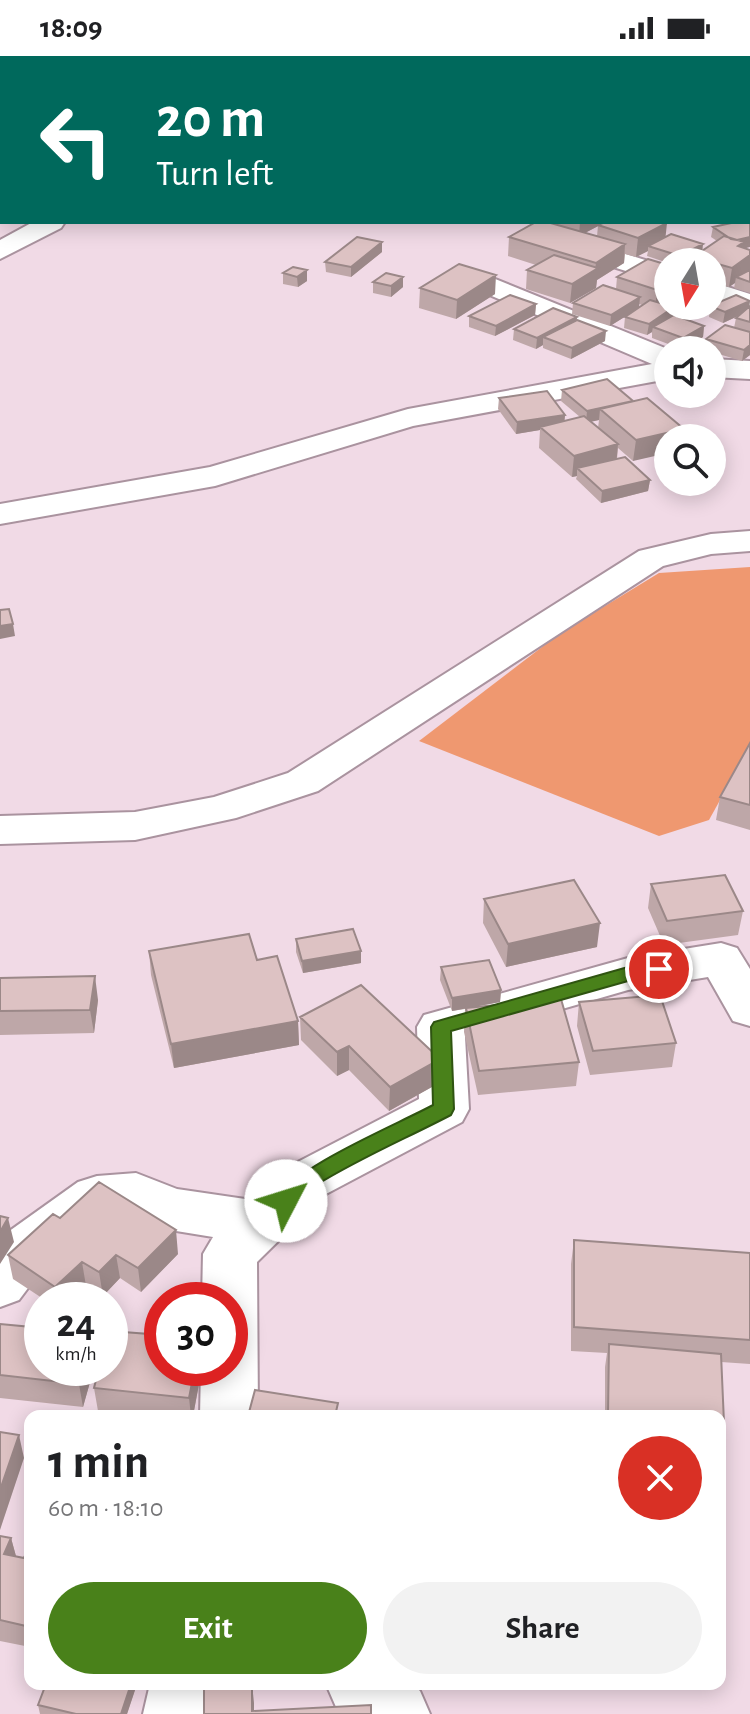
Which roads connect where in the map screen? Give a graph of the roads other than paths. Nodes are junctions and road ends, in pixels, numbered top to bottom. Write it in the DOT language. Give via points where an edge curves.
graph roads {
  1 [pos="48,224"];
  2 [pos="535,234"];
  3 [pos="0,251"];
  4 [pos="654,272"];
  5 [pos="483,282"];
  6 [pos="726,295"];
  7 [pos="750,303"];
  8 [pos="654,354"];
  9 [pos="726,369"];
  10 [pos="750,370"];
  11 [pos="654,373"];
  12 [pos="0,514"];
  13 [pos="750,541"];
  14 [pos="0,830"];
  15 [pos="750,1009"];
  16 [pos="263,1223"];
  17 [pos="0,1284"];
  18 [pos="229,1410"];
  19 [pos="182,1690"];
  20 [pos="367,1690"];
  21 [pos="176,1714"];
  22 [pos="397,1714"];
  1 -- 3 [label="street"];
  2 -- 4 [label="street"];
  5 -- 8 [label="street"];
  6 -- 7 [label="street"];
  9 -- 10 [label="street"];
  11 -- 12 [label="street" via="408,418 215,476"];
  13 -- 14 [label="street" via="651,558 303,782 221,809 135,826"];
  15 -- 16 [label="street" via="721,959 628,974 441,1027 444,1109 308,1180"];
  16 -- 17 [label="street" via="170,1209 136,1194 97,1197 27,1248"];
  16 -- 18 [label="street" via="230,1254"];
  19 -- 21 [label="street"];
  20 -- 22 [label="street"];
}
